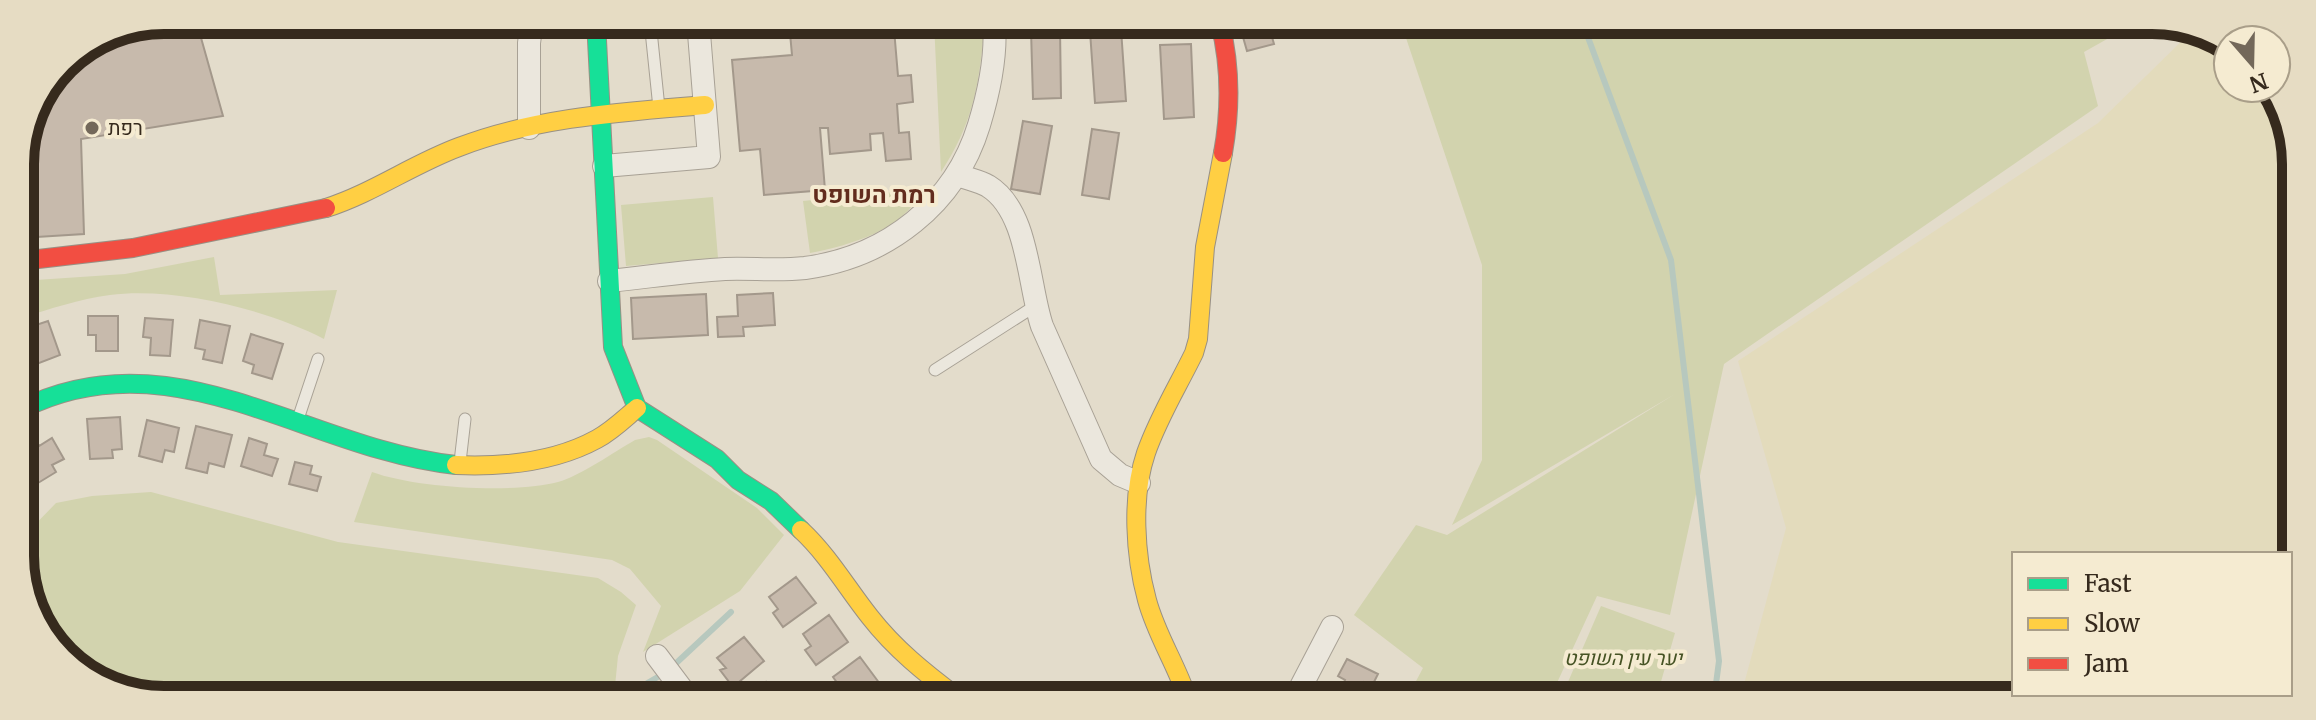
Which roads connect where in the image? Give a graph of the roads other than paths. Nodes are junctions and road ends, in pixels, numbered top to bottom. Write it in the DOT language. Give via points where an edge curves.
graph roads {
  1 [pos="530,34"];
  2 [pos="597,34"];
  3 [pos="651,34"];
  4 [pos="699,34"];
  5 [pos="994,34"];
  6 [pos="1223,34"];
  7 [pos="705,105"];
  8 [pos="659,109"];
  9 [pos="600,114"];
  10 [pos="529,128"];
  11 [pos="604,166"];
  12 [pos="958,175"];
  13 [pos="34,260"];
  14 [pos="609,281"];
  15 [pos="1035,306"];
  16 [pos="318,359"];
  17 [pos="935,370"];
  18 [pos="34,404"];
  19 [pos="637,408"];
  20 [pos="465,419"];
  21 [pos="298,421"];
  22 [pos="459,465"];
  23 [pos="1139,483"];
  24 [pos="1332,627"];
  25 [pos="657,656"];
  26 [pos="680,686"];
  27 [pos="942,686"];
  28 [pos="1182,686"];
  29 [pos="1301,686"];
  1 -- 10 [label="street"];
  2 -- 9 [label="street"];
  3 -- 8 [label="lane"];
  4 -- 7 [label="street"];
  5 -- 12 [label="street" via="982,115"];
  6 -- 23 [label="street" via="1229,58 1230,118 1205,248 1202,320 1194,353 1153,437"];
  7 -- 8 [label="street"];
  7 -- 11 [label="street" via="709,157"];
  8 -- 9 [label="street"];
  9 -- 10 [label="street"];
  9 -- 11 [label="street"];
  10 -- 13 [label="street" via="473,142 335,205 138,249"];
  11 -- 14 [label="street"];
  12 -- 14 [label="street" via="914,223 839,260 807,268"];
  12 -- 15 [label="street" via="988,186 1017,221"];
  14 -- 19 [label="street" via="613,347"];
  15 -- 17 [label="lane"];
  15 -- 23 [label="street" via="1101,459"];
  16 -- 21 [label="lane"];
  18 -- 21 [label="street" via="63,392 132,384 220,395"];
  19 -- 22 [label="street" via="596,440 573,449 507,463"];
  19 -- 27 [label="street" via="771,501 815,543 909,661"];
  20 -- 22 [label="lane"];
  21 -- 22 [label="street" via="372,447"];
  23 -- 28 [label="street" via="1143,582"];
  24 -- 29 [label="street"];
  25 -- 26 [label="street"];
}
